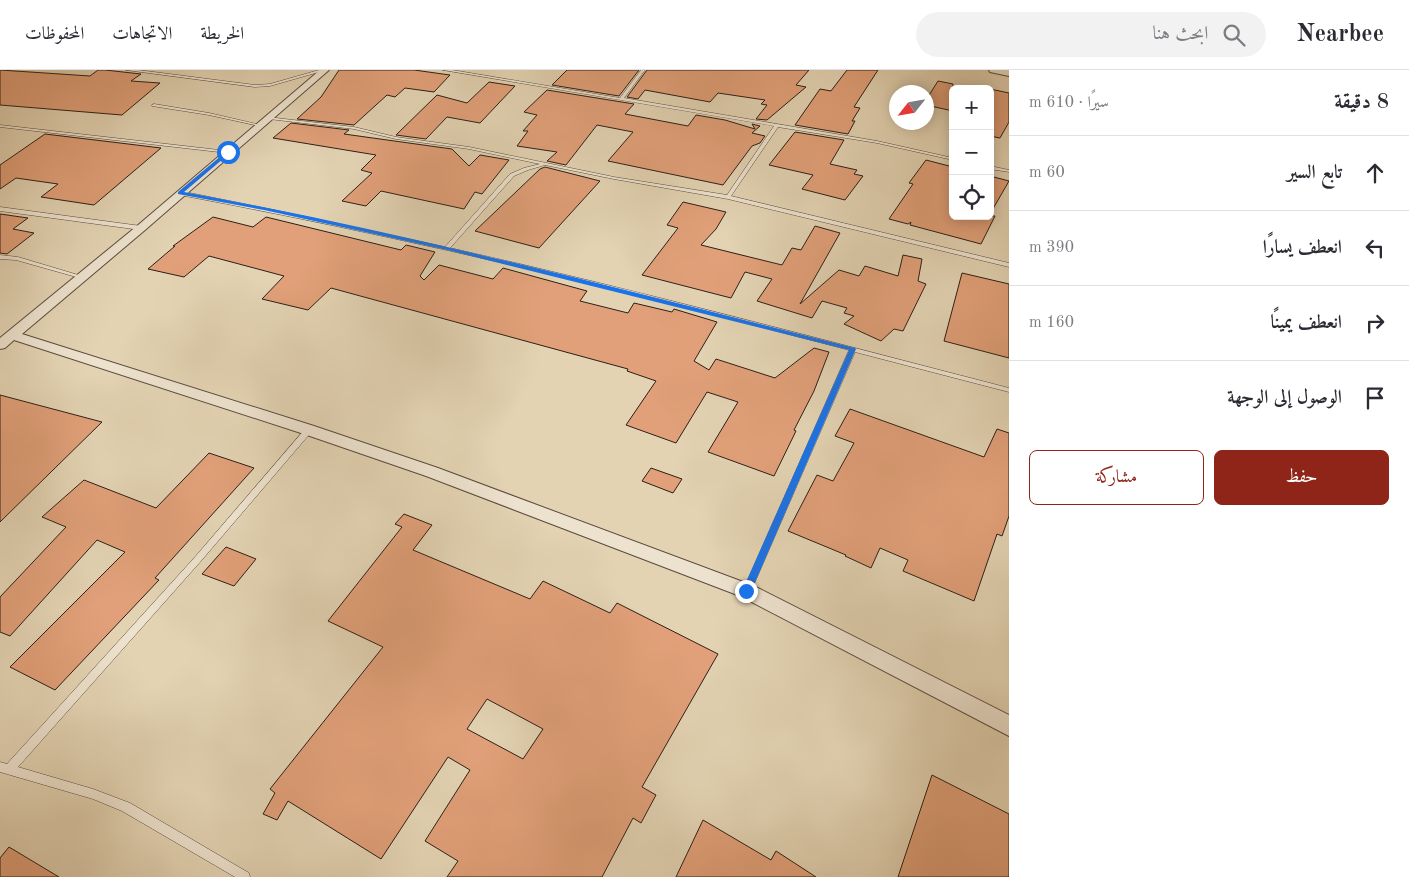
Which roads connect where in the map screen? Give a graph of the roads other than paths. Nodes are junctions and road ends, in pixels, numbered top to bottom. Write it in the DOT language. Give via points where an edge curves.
graph roads {
  1 [pos="128,70"];
  2 [pos="325,70"];
  3 [pos="445,70"];
  4 [pos="643,70"];
  5 [pos="993,70"];
  6 [pos="1009,73"];
  7 [pos="621,99"];
  8 [pos="154,105"];
  9 [pos="269,118"];
  10 [pos="259,125"];
  11 [pos="777,125"];
  12 [pos="0,126"];
  13 [pos="228,152"];
  14 [pos="949,158"];
  15 [pos="548,164"];
  16 [pos="994,168"];
  17 [pos="1009,171"];
  18 [pos="180,193"];
  19 [pos="728,197"];
  20 [pos="0,209"];
  21 [pos="141,228"];
  22 [pos="447,248"];
  23 [pos="0,257"];
  24 [pos="1009,265"];
  25 [pos="82,277"];
  26 [pos="6,340"];
  27 [pos="853,349"];
  28 [pos="1009,390"];
  29 [pos="309,430"];
  30 [pos="746,591"];
  31 [pos="1009,726"];
  32 [pos="4,768"];
  33 [pos="245,877"];
  1 -- 2 [label="lane" via="255,86"];
  2 -- 9 [label="street"];
  3 -- 7 [label="lane"];
  4 -- 7 [label="lane"];
  5 -- 6 [label="street"];
  7 -- 11 [label="lane"];
  8 -- 10 [label="lane"];
  9 -- 10 [label="street"];
  9 -- 15 [label="lane" via="354,128"];
  10 -- 13 [label="street"];
  11 -- 14 [label="lane"];
  11 -- 19 [label="lane"];
  12 -- 13 [label="lane"];
  13 -- 18 [label="street"];
  15 -- 19 [label="lane"];
  15 -- 22 [label="lane" via="512,175"];
  16 -- 17 [label="lane"];
  18 -- 21 [label="street"];
  18 -- 22 [label="lane"];
  19 -- 24 [label="lane"];
  20 -- 21 [label="lane"];
  21 -- 25 [label="street"];
  22 -- 27 [label="lane"];
  23 -- 25 [label="lane" via="16,258"];
  25 -- 26 [label="street"];
  26 -- 29 [label="street"];
  27 -- 28 [label="lane"];
  27 -- 30 [label="lane"];
  29 -- 30 [label="street" via="432,472"];
  29 -- 32 [label="lane" via="191,566"];
  30 -- 31 [label="street"];
  32 -- 33 [label="lane" via="126,807"];
}
